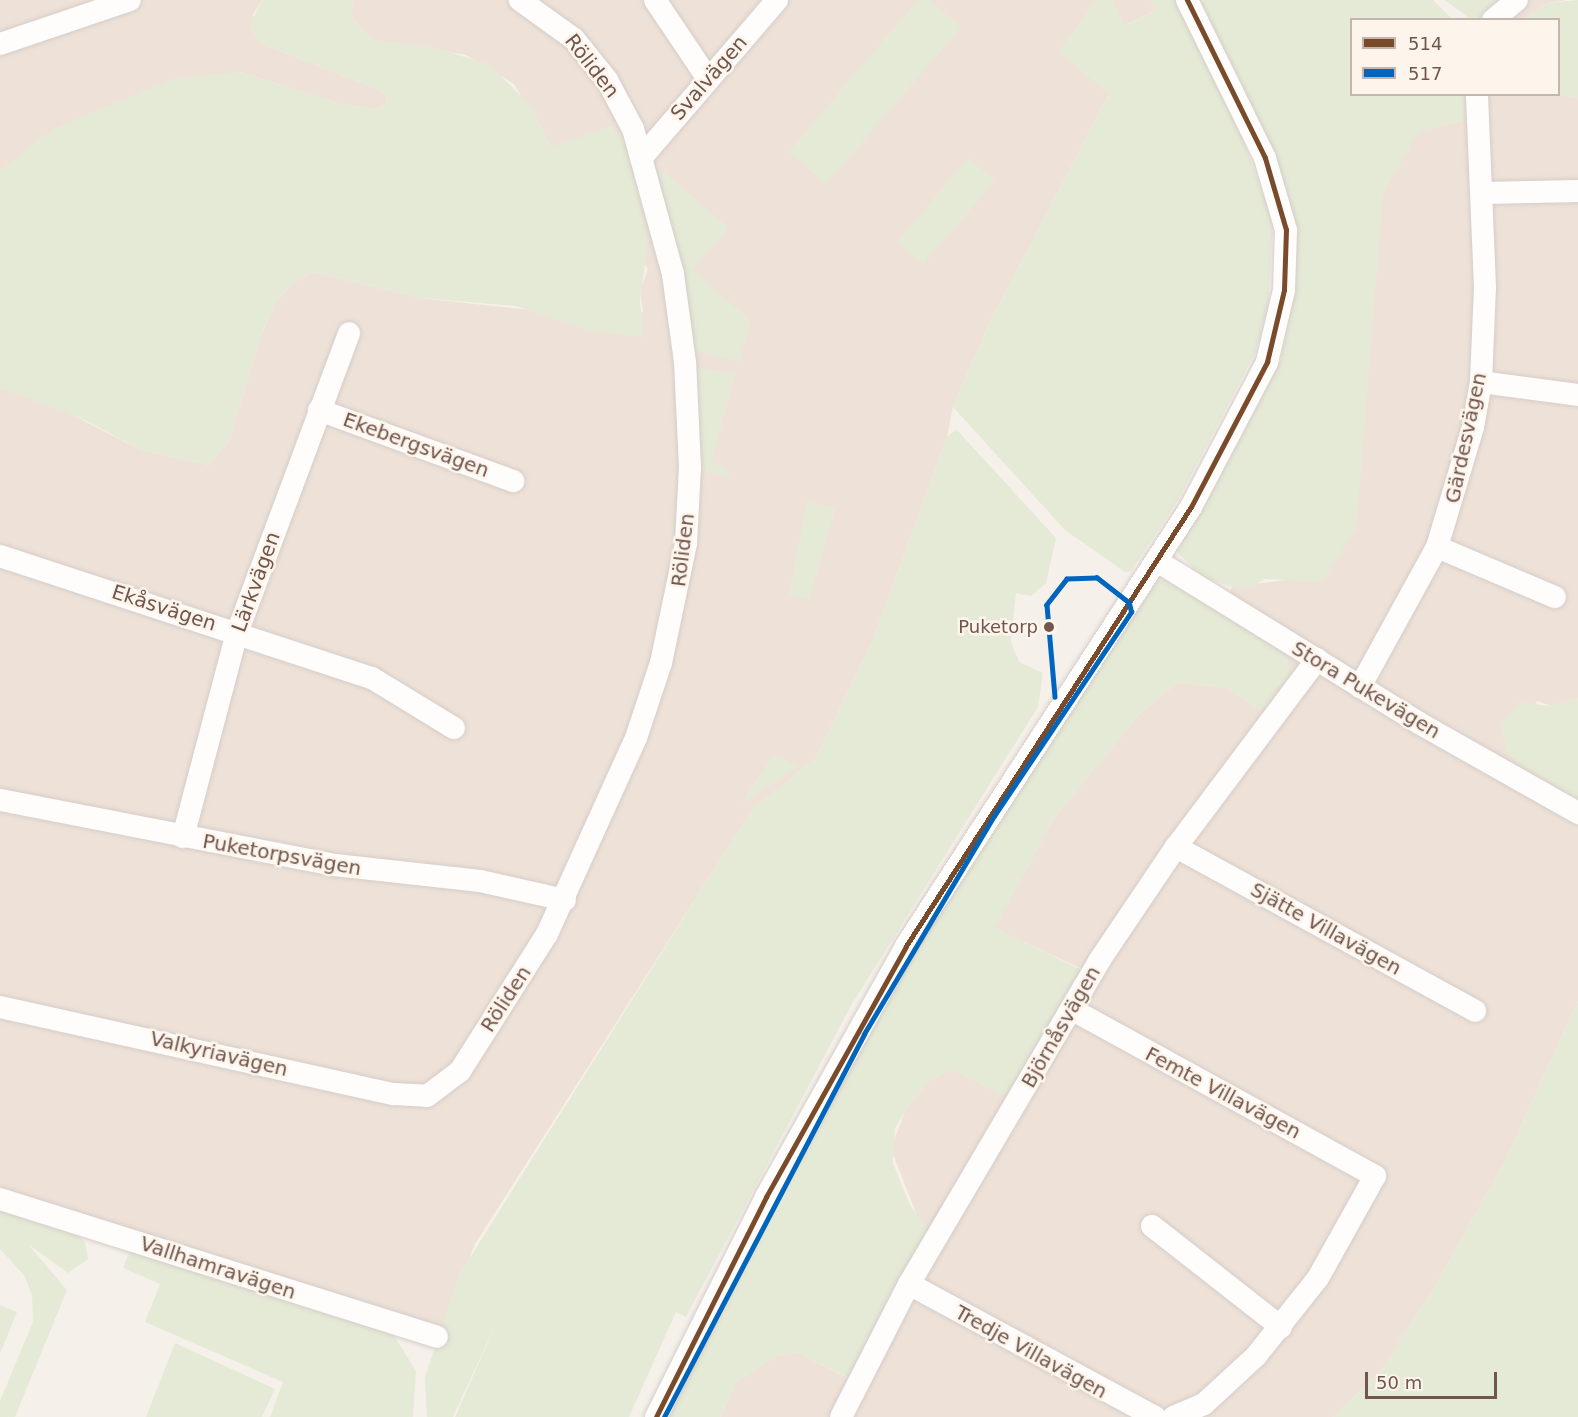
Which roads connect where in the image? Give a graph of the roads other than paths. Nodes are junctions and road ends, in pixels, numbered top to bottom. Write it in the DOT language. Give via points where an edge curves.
graph roads {
  1 [pos="130,0"];
  2 [pos="520,0"];
  3 [pos="655,0"];
  4 [pos="777,0"];
  5 [pos="1187,0"];
  6 [pos="1517,0"];
  7 [pos="1494,18"];
  8 [pos="0,44"];
  9 [pos="708,79"];
  10 [pos="1477,96"];
  11 [pos="642,157"];
  12 [pos="1578,191"];
  13 [pos="1483,193"];
  14 [pos="349,333"];
  15 [pos="1481,382"];
  16 [pos="1578,395"];
  17 [pos="319,410"];
  18 [pos="513,481"];
  19 [pos="1437,547"];
  20 [pos="0,556"];
  21 [pos="1157,561"];
  22 [pos="1556,597"];
  23 [pos="237,633"];
  24 [pos="1317,659"];
  25 [pos="1360,687"];
  26 [pos="454,728"];
  27 [pos="0,800"];
  28 [pos="1578,813"];
  29 [pos="183,837"];
  30 [pos="1176,847"];
  31 [pos="565,900"];
  32 [pos="0,1007"];
  33 [pos="1071,1009"];
  34 [pos="1475,1011"];
  35 [pos="437,1092"];
  36 [pos="0,1199"];
  37 [pos="1152,1226"];
  38 [pos="909,1284"];
  39 [pos="1281,1327"];
  40 [pos="437,1337"];
  41 [pos="656,1417"];
  42 [pos="841,1417"];
  43 [pos="1155,1417"];
  44 [pos="1174,1417"];
  1 -- 8 [label="street"];
  2 -- 11 [label="street, Röliden" via="559,25 592,60 627,115"];
  3 -- 9 [label="street"];
  4 -- 9 [label="street, Svalvägen"];
  5 -- 21 [label="street" via="1265,158 1286,230 1286,265 1279,327 1263,372 1220,458"];
  6 -- 7 [label="street"];
  9 -- 11 [label="street, Svalvägen"];
  10 -- 13 [label="street, Gärdesvägen"];
  11 -- 31 [label="street, Röliden" via="673,274 685,362 690,467 686,543 672,626 636,738"];
  12 -- 13 [label="street"];
  13 -- 15 [label="street, Gärdesvägen"];
  14 -- 17 [label="street, Lärkvägen"];
  15 -- 16 [label="street"];
  15 -- 19 [label="street, Gärdesvägen" via="1463,469"];
  17 -- 18 [label="street, Ekebergsvägen"];
  17 -- 23 [label="street, Lärkvägen"];
  19 -- 22 [label="street"];
  19 -- 25 [label="street, Gärdesvägen"];
  20 -- 23 [label="street, Ekåsvägen"];
  21 -- 24 [label="street, Stora Pukevägen"];
  21 -- 41 [label="street" via="1056,707 906,946 766,1197"];
  23 -- 26 [label="street, Ekåsvägen" via="372,678"];
  23 -- 29 [label="street, Lärkvägen"];
  24 -- 25 [label="street, Stora Pukevägen"];
  24 -- 30 [label="street, Björnåsvägen"];
  25 -- 28 [label="street, Stora Pukevägen"];
  27 -- 29 [label="street, Puketorpsvägen"];
  29 -- 31 [label="street, Puketorpsvägen" via="335,866 480,881"];
  30 -- 33 [label="street, Björnåsvägen"];
  30 -- 34 [label="street, Sjätte Villavägen"];
  31 -- 35 [label="street, Röliden" via="460,1071"];
  32 -- 35 [label="street, Valkyriavägen" via="394,1094"];
  33 -- 38 [label="street, Björnåsvägen"];
  33 -- 39 [label="street, Femte Villavägen" via="1375,1176 1323,1269"];
  36 -- 40 [label="street, Vallhamravägen"];
  37 -- 39 [label="street"];
  38 -- 42 [label="street, Björnåsvägen"];
  38 -- 43 [label="street, Tredje Villavägen"];
  39 -- 44 [label="street" via="1223,1389"];
}
